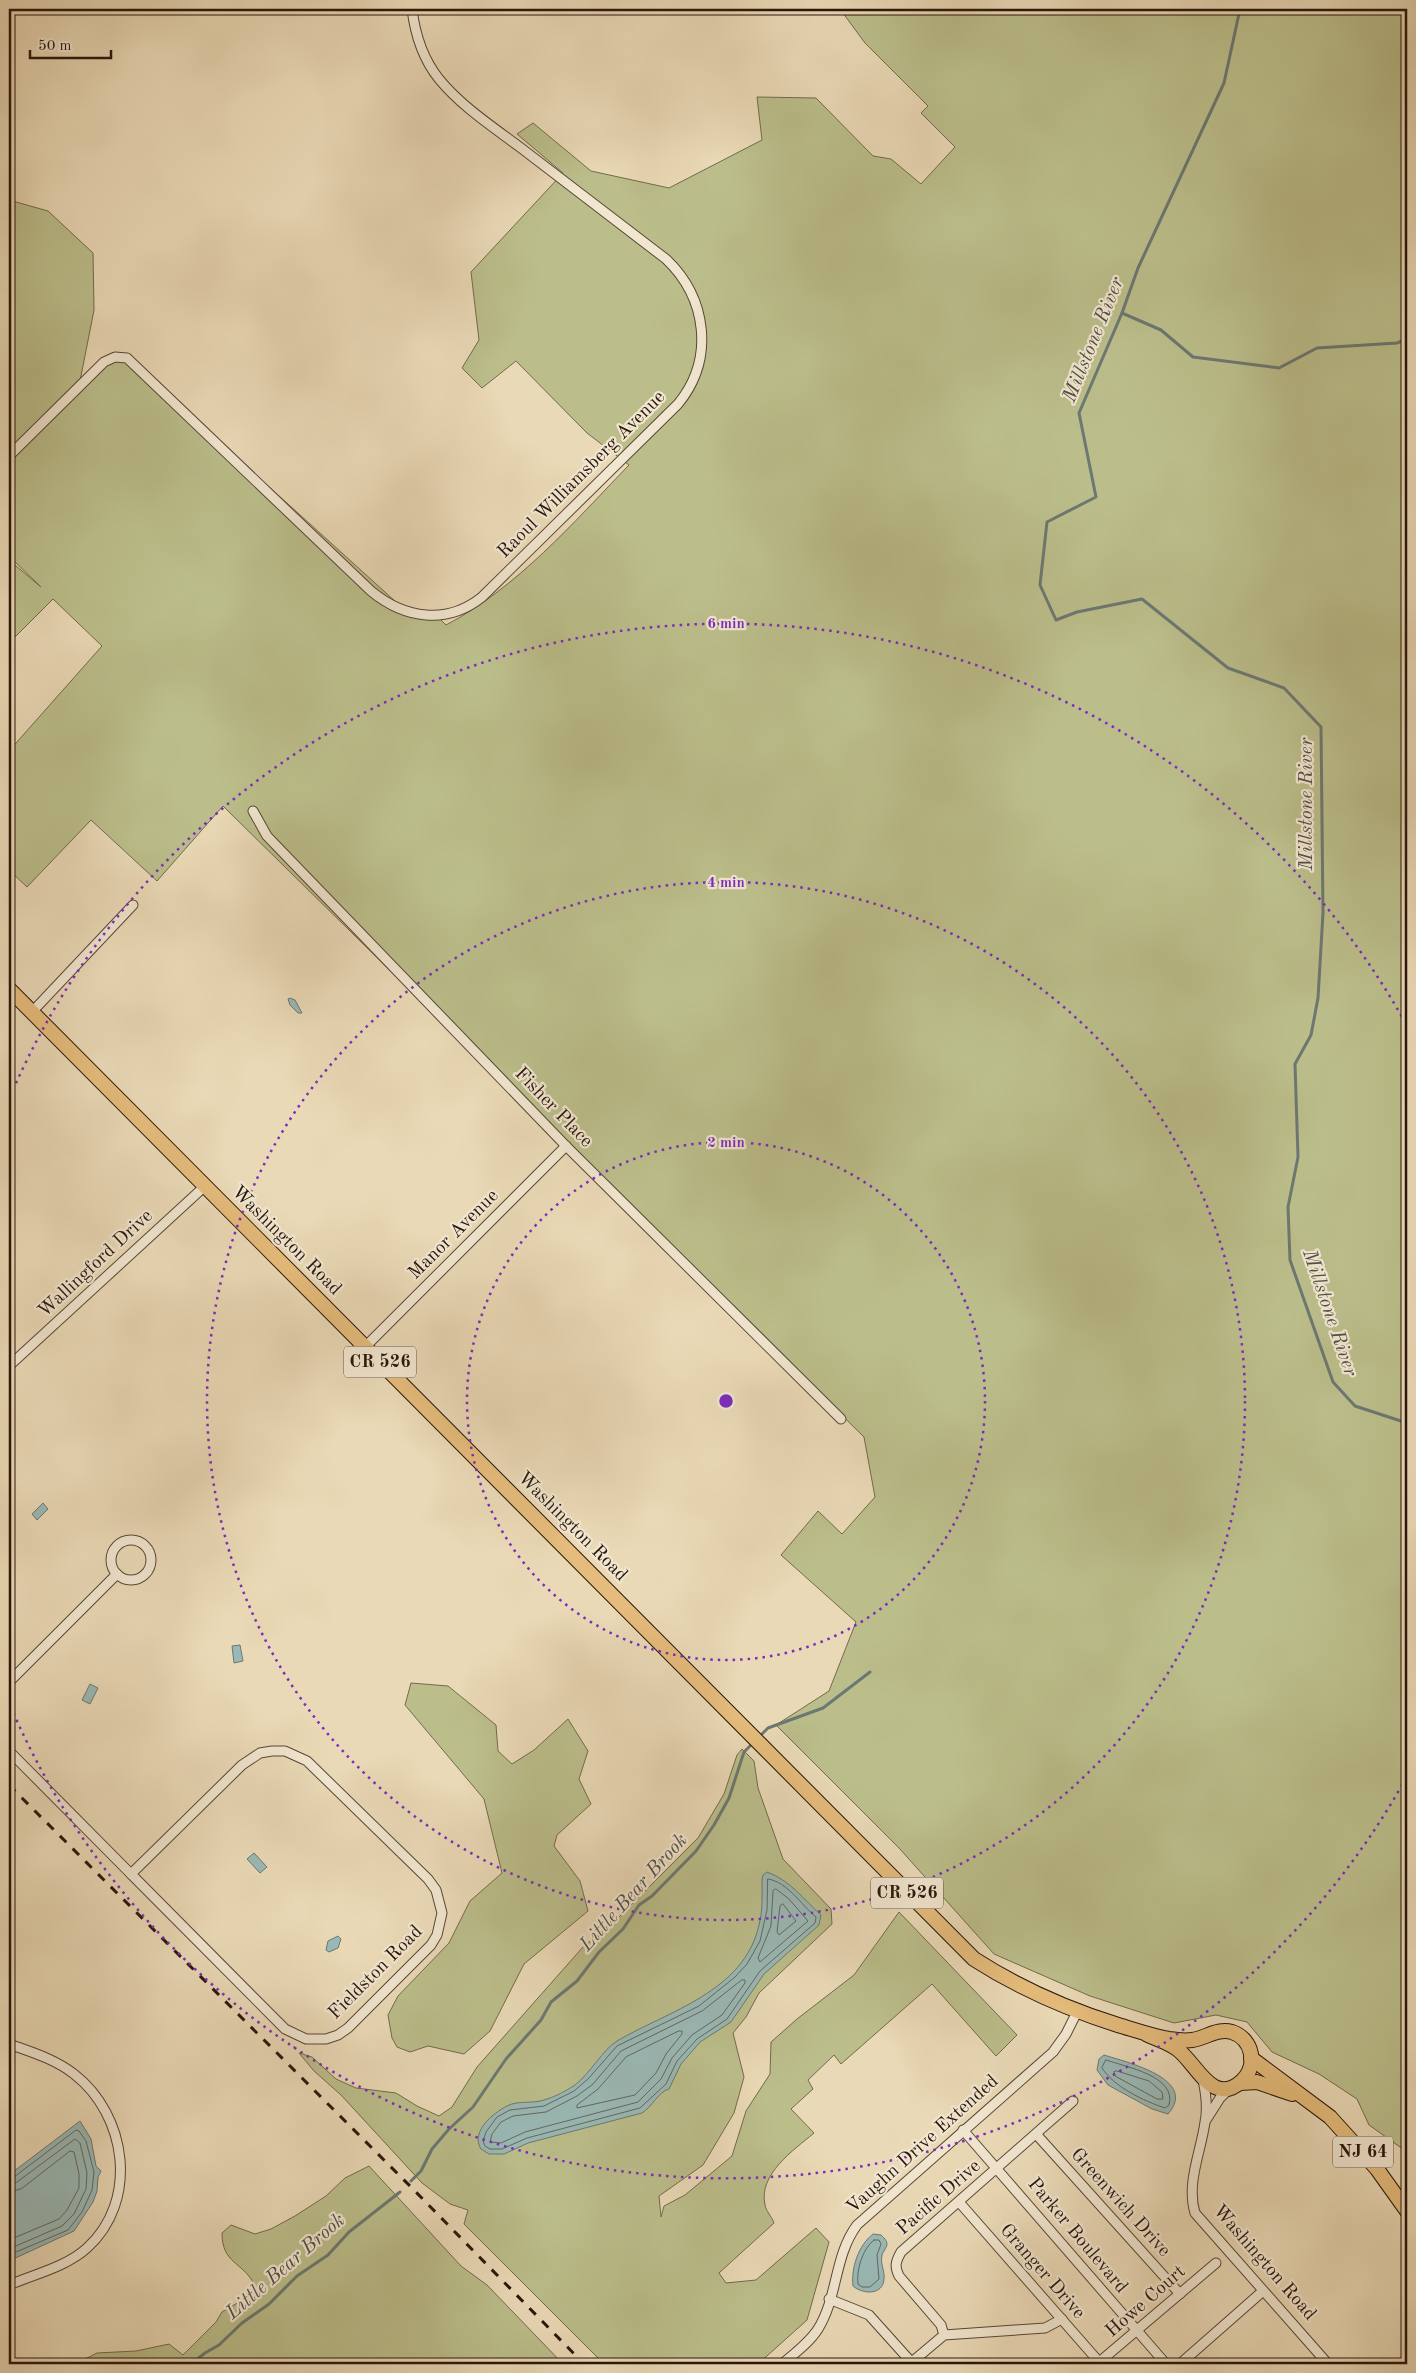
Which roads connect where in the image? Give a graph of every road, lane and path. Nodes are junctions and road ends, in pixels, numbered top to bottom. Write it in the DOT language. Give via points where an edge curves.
graph roads {
  1 [pos="412,9"];
  2 [pos="9,456"];
  3 [pos="253,811"];
  4 [pos="133,904"];
  5 [pos="9,989"];
  6 [pos="32,1012"];
  7 [pos="566,1146"];
  8 [pos="205,1186"];
  9 [pos="365,1347"];
  10 [pos="9,1366"];
  11 [pos="841,1419"];
  12 [pos="117,1574"];
  13 [pos="9,1682"];
  14 [pos="9,1751"];
  15 [pos="131,1874"];
  16 [pos="1077,2012"];
  17 [pos="1146,2034"];
  18 [pos="1205,2037"];
  19 [pos="9,2044"];
  20 [pos="1252,2058"];
  21 [pos="1200,2076"];
  22 [pos="1236,2085"];
  23 [pos="1073,2101"];
  24 [pos="1309,2101"];
  25 [pos="1206,2120"];
  26 [pos="963,2130"];
  27 [pos="1036,2134"];
  28 [pos="998,2168"];
  29 [pos="959,2202"];
  30 [pos="1407,2211"];
  31 [pos="1216,2263"];
  32 [pos="9,2285"];
  33 [pos="1263,2291"];
  34 [pos="1180,2294"];
  35 [pos="829,2299"];
  36 [pos="1062,2319"];
  37 [pos="1137,2332"];
  38 [pos="944,2335"];
  39 [pos="913,2363"];
  40 [pos="782,2364"];
  41 [pos="1099,2364"];
  42 [pos="1166,2364"];
  43 [pos="1180,2364"];
  44 [pos="1328,2364"];
  1 -- 2 [label="street, Raoul Williamsberg Avenue" via="423,52 447,87 478,115 666,260 685,280 699,312 702,348 697,372 678,404 482,597 448,614 419,615 396,608 371,591 124,357 116,357 100,366"];
  3 -- 7 [label="street, Fisher Place" via="267,836"];
  4 -- 6 [label="street"];
  5 -- 6 [label="main road, Washington Road / CR 526"];
  6 -- 8 [label="main road, Washington Road / CR 526"];
  7 -- 9 [label="street, Manor Avenue"];
  7 -- 11 [label="street, Fisher Place"];
  8 -- 9 [label="main road, Washington Road / CR 526"];
  8 -- 10 [label="street, Wallingford Drive"];
  9 -- 16 [label="main road, Washington Road / CR 526" via="974,1959 1011,1982"];
  12 -- 12 [label="street" via="131,1580 146,1574 151,1560 146,1546 131,1540 117,1546 111,1560"];
  12 -- 13 [label="street"];
  14 -- 15 [label="street, Fieldston Road"];
  15 -- 15 [label="street, Fieldston Road" via="285,2029 306,2039 326,2039 348,2028 431,1945 441,1924 440,1900 428,1879 306,1761 285,1751 272,1751 250,1758"];
  16 -- 17 [label="main road, Washington Road / CR 526"];
  16 -- 26 [label="street, Vaughn Drive Extended" via="1053,2052"];
  17 -- 18 [label="main road, Washington Road / CR 526" via="1170,2040"];
  17 -- 21 [label="main road, Washington Road / CR 526" via="1176,2048"];
  18 -- 20 [label="main road, Washington Road / CR 526" via="1222,2031 1231,2032 1246,2042"];
  18 -- 21 [label="main road" via="1195,2053"];
  19 -- 32 [label="street" via="63,2066 95,2095 112,2124 121,2180 120,2194 108,2224 87,2248 62,2264"];
  20 -- 22 [label="main road" via="1250,2069"];
  20 -- 24 [label="main road, NJ 64"];
  21 -- 22 [label="main road" via="1216,2087"];
  21 -- 25 [label="street, Washington Road" via="1206,2096"];
  22 -- 24 [label="main road, NJ 64" via="1268,2085"];
  22 -- 25 [label="street, Washington Road" via="1220,2098"];
  23 -- 27 [label="street, Pacific Drive"];
  24 -- 30 [label="main road, NJ 64" via="1359,2147"];
  25 -- 33 [label="street, Washington Road" via="1190,2196 1195,2213"];
  26 -- 28 [label="street, Parker Boulevard"];
  26 -- 35 [label="street, Vaughn Drive Extended" via="857,2225 844,2248"];
  27 -- 28 [label="street, Pacific Drive"];
  27 -- 34 [label="street, Greenwich Drive"];
  28 -- 29 [label="street, Pacific Drive"];
  28 -- 37 [label="street, Parker Boulevard"];
  29 -- 36 [label="street, Granger Drive"];
  29 -- 38 [label="street, Pacific Drive" via="901,2252 895,2268 898,2276 941,2325"];
  31 -- 34 [label="street, Howe Court"];
  33 -- 43 [label="street"];
  33 -- 44 [label="street, Washington Road"];
  34 -- 37 [label="street, Howe Court"];
  35 -- 39 [label="street" via="869,2315"];
  35 -- 40 [label="street, Vaughn Drive Extended" via="818,2330"];
  36 -- 38 [label="street" via="1045,2328"];
  36 -- 41 [label="street, Granger Drive"];
  37 -- 41 [label="street, Howe Court"];
  37 -- 42 [label="street, Parker Boulevard"];
  38 -- 39 [label="street"];
}
